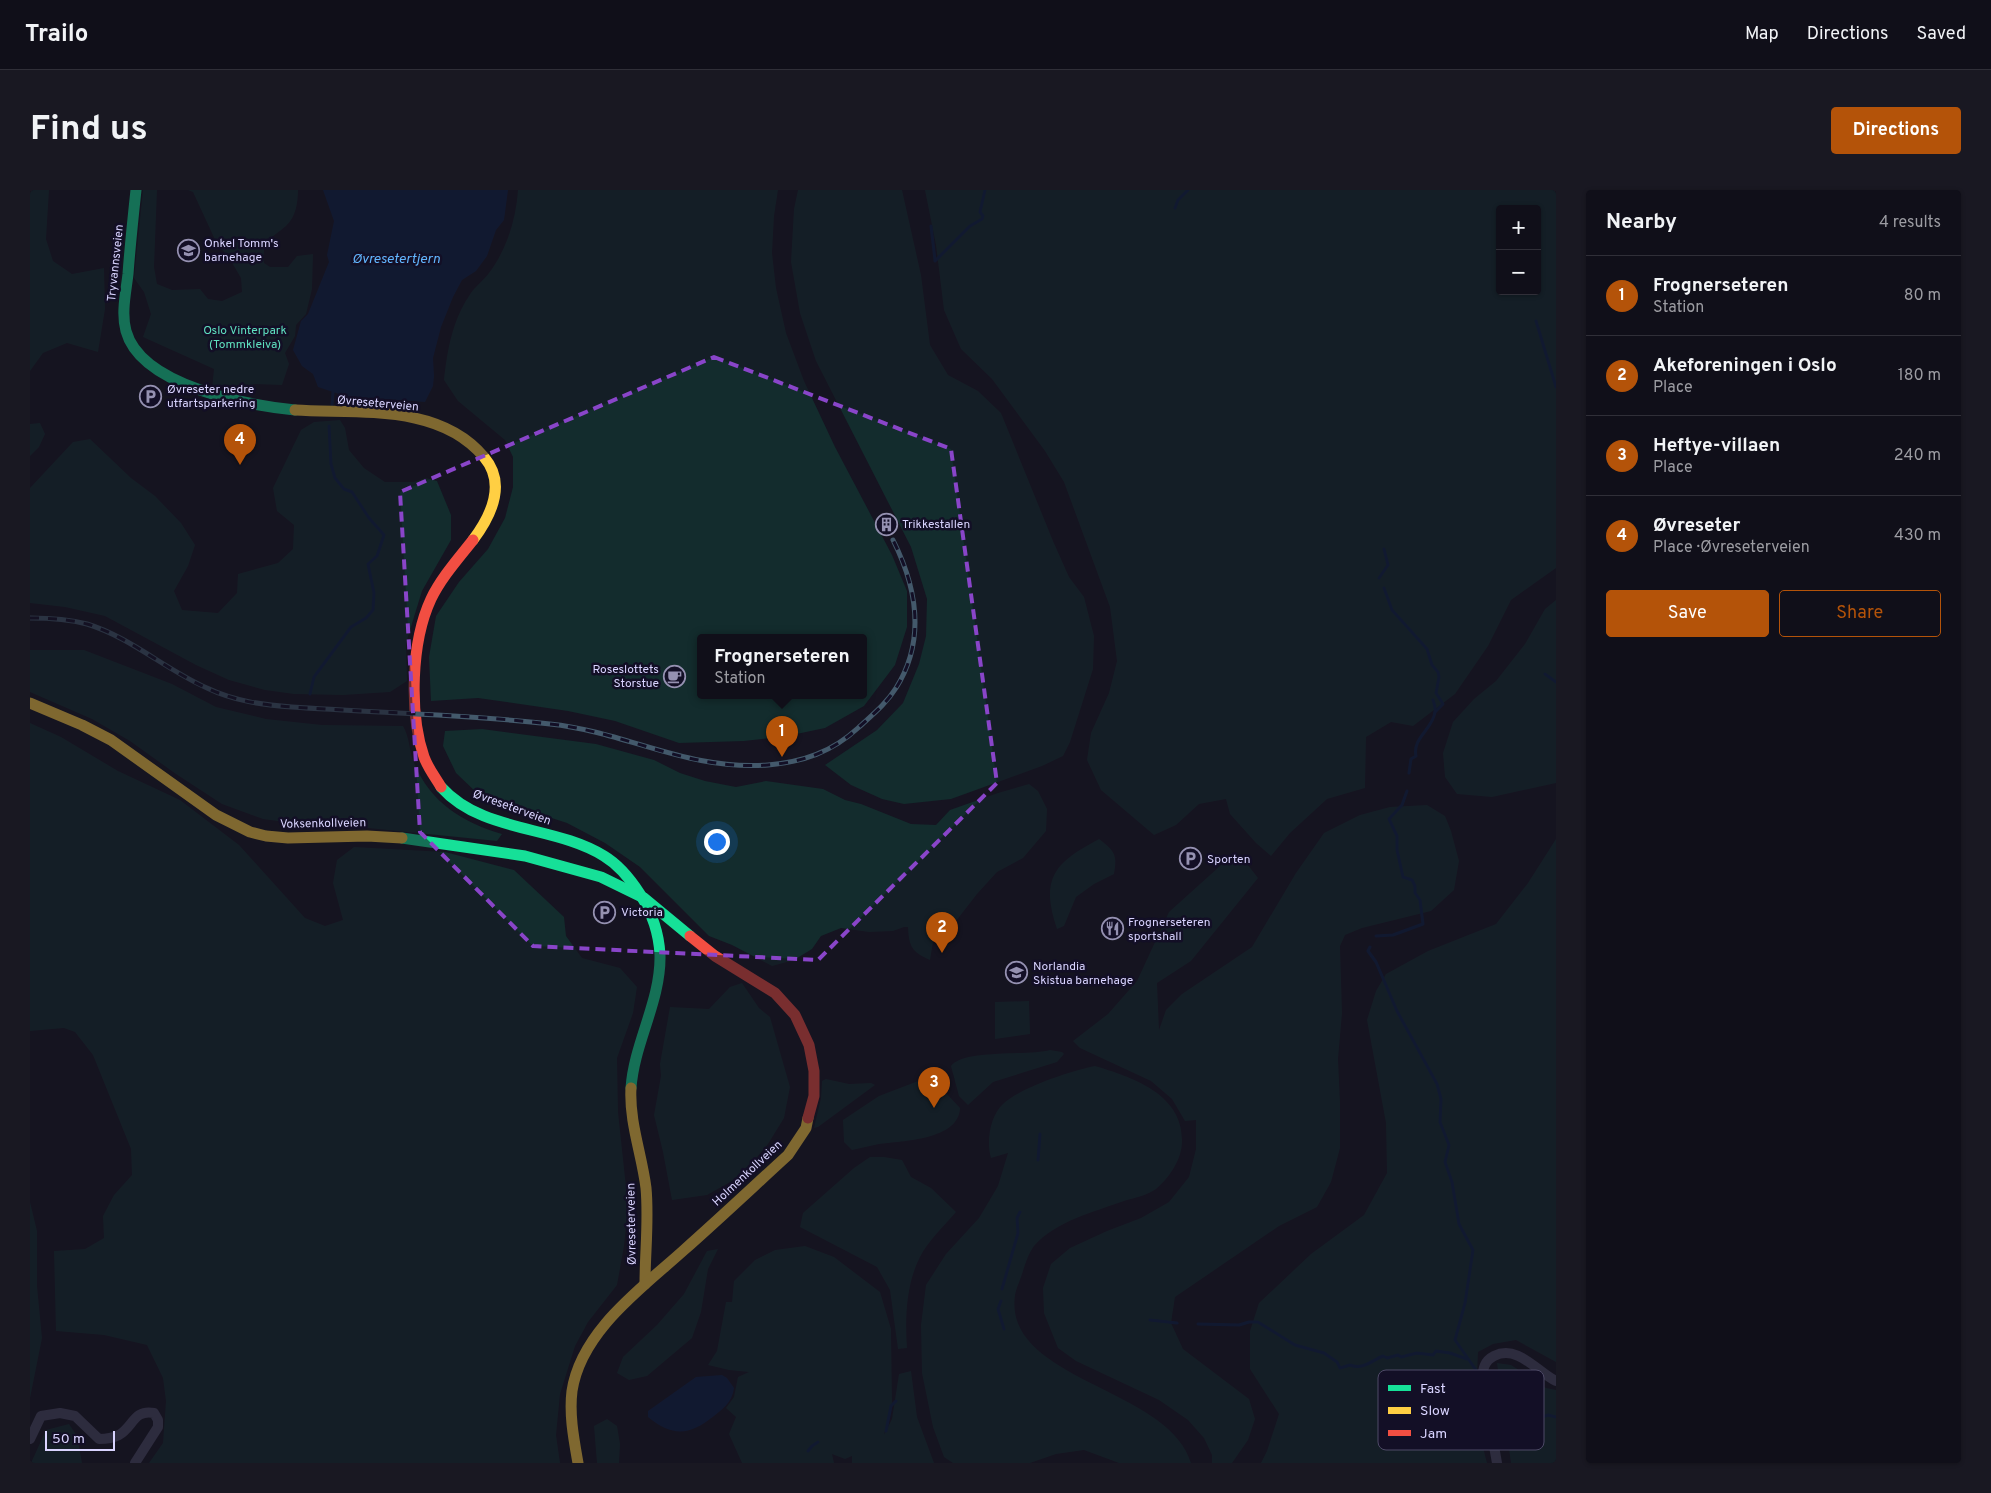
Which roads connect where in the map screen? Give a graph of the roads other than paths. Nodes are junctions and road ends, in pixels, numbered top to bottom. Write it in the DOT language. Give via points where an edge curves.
graph roads {
  1 [pos="136,190"];
  2 [pos="128,338"];
  3 [pos="30,704"];
  4 [pos="644,898"];
  5 [pos="646,1284"];
  6 [pos="1483,1370"];
  7 [pos="1538,1370"];
  8 [pos="1544,1374"];
  9 [pos="1556,1382"];
  10 [pos="30,1439"];
  11 [pos="1495,1450"];
  12 [pos="135,1463"];
  13 [pos="578,1463"];
  14 [pos="1497,1463"];
  1 -- 2 [label="street, Tryvannsveien" via="124,309"];
  2 -- 4 [label="street, Øvreseterveien" via="136,351 156,368 210,395 284,409 417,419 454,431 480,451 495,479 493,508 485,525 435,592 418,642 417,720 425,758 434,778 458,802 481,813 573,842 605,857"];
  3 -- 4 [label="street, Voksenkollveien" via="111,740 216,815 250,832 288,838 406,838 500,852 591,873"];
  4 -- 5 [label="street, Øvreseterveien" via="656,925 661,957 659,980 636,1059 631,1090 646,1192"];
  4 -- 5 [label="street, Holmenkollveien" via="715,956 775,993 787,1005 798,1019 809,1044 814,1082 813,1105 806,1128 788,1155"];
  5 -- 13 [label="street, Holmenkollveien" via="607,1321 579,1367 572,1391 571,1416"];
  6 -- 7 [label="street" via="1487,1361 1498,1354 1516,1355"];
  8 -- 9 [label="street"];
  10 -- 12 [label="street" via="41,1416 60,1412 75,1416 100,1439 121,1434 138,1416 154,1413 158,1427"];
  11 -- 14 [label="street"];
}
